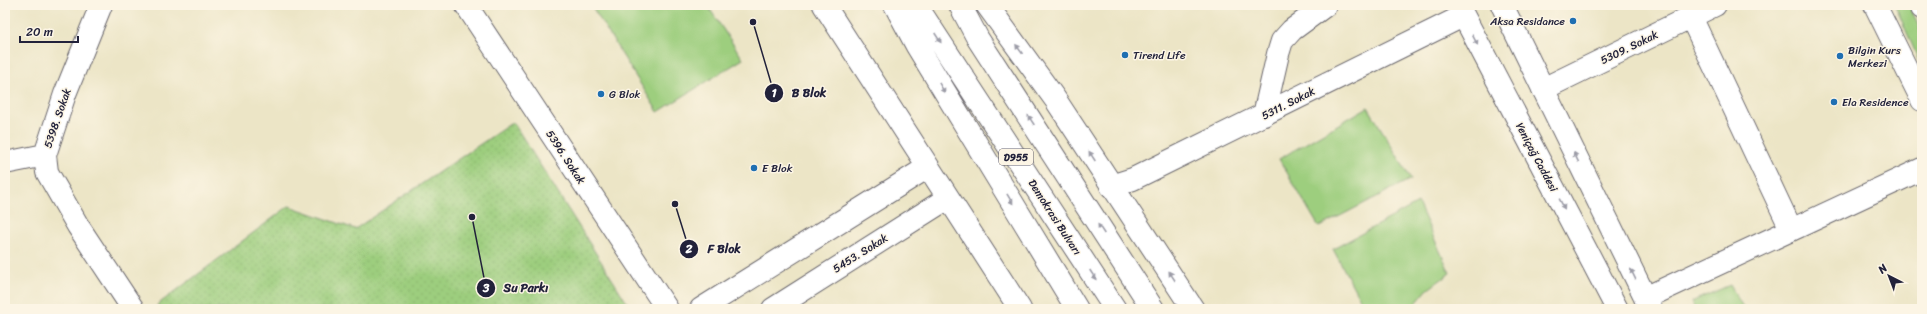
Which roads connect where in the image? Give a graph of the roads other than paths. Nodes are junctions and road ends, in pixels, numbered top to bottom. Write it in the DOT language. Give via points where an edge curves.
graph roads {
  1 [pos="101,5"];
  2 [pos="466,5"];
  3 [pos="824,5"];
  4 [pos="895,5"];
  5 [pos="916,5"];
  6 [pos="960,5"];
  7 [pos="987,5"];
  8 [pos="1326,5"];
  9 [pos="1502,5"];
  10 [pos="1715,5"];
  11 [pos="1875,5"];
  12 [pos="1460,10"];
  13 [pos="1691,17"];
  14 [pos="1543,89"];
  15 [pos="1922,100"];
  16 [pos="1264,115"];
  17 [pos="45,155"];
  18 [pos="5,164"];
  19 [pos="928,167"];
  20 [pos="1922,169"];
  21 [pos="1111,186"];
  22 [pos="948,198"];
  23 [pos="1791,229"];
  24 [pos="1648,304"];
  25 [pos="133,309"];
  26 [pos="667,309"];
  27 [pos="701,309"];
  28 [pos="773,309"];
  29 [pos="1020,309"];
  30 [pos="1077,309"];
  31 [pos="1115,309"];
  32 [pos="1153,309"];
  33 [pos="1193,309"];
  34 [pos="1617,309"];
  1 -- 17 [label="main road, 5398. Sokak" via="65,94"];
  2 -- 26 [label="main road, 5396. Sokak"];
  3 -- 19 [label="main road"];
  4 -- 30 [label="main road, one-way" via="917,46"];
  5 -- 31 [label="main road, Demokrasi Bulvarı / D955, one-way"];
  32 -- 6 [label="main road, D955, one-way" via="978,39"];
  21 -- 7 [label="main road, one-way" via="1055,100"];
  8 -- 16 [label="main road" via="1292,30 1282,41"];
  9 -- 14 [label="main road"];
  10 -- 13 [label="main road, 5309. Sokak"];
  11 -- 15 [label="main road"];
  12 -- 16 [label="main road, 5311. Sokak"];
  12 -- 34 [label="main road, Yeniçağ Caddesi, one-way"];
  13 -- 14 [label="main road, 5309. Sokak"];
  13 -- 23 [label="main road"];
  24 -- 14 [label="main road, one-way"];
  16 -- 21 [label="main road, 5311. Sokak" via="1133,179"];
  17 -- 18 [label="main road"];
  17 -- 25 [label="main road, 5398. Sokak" via="47,172 78,226"];
  19 -- 22 [label="main road"];
  19 -- 27 [label="main road"];
  20 -- 23 [label="main road"];
  33 -- 21 [label="main road, one-way"];
  22 -- 28 [label="main road, 5453. Sokak"];
  22 -- 29 [label="main road"];
  23 -- 24 [label="main road"];
}
